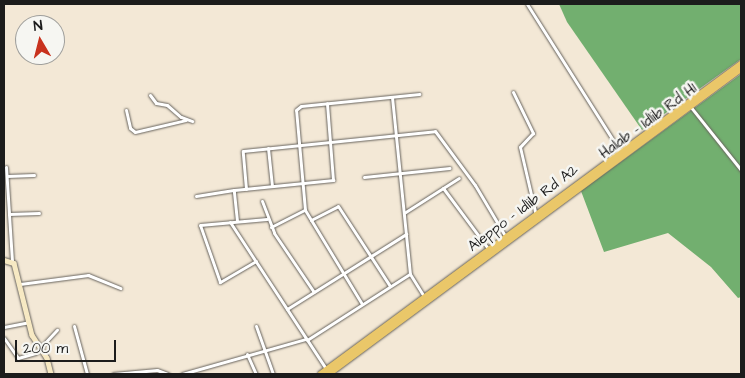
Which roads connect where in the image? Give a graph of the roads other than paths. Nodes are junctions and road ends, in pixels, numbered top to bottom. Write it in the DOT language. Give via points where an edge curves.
graph roads {
  1 [pos="527,4"];
  2 [pos="741,64"];
  3 [pos="741,69"];
  4 [pos="513,92"];
  5 [pos="419,94"];
  6 [pos="150,95"];
  7 [pos="392,97"];
  8 [pos="327,103"];
  9 [pos="690,106"];
  10 [pos="126,110"];
  11 [pos="186,120"];
  12 [pos="192,121"];
  13 [pos="397,134"];
  14 [pos="330,142"];
  15 [pos="298,145"];
  16 [pos="268,148"];
  17 [pos="621,153"];
  18 [pos="6,168"];
  19 [pos="450,168"];
  20 [pos="741,170"];
  21 [pos="400,173"];
  22 [pos="34,175"];
  23 [pos="7,176"];
  24 [pos="364,177"];
  25 [pos="459,178"];
  26 [pos="304,184"];
  27 [pos="272,186"];
  28 [pos="443,188"];
  29 [pos="246,189"];
  30 [pos="234,190"];
  31 [pos="196,196"];
  32 [pos="262,201"];
  33 [pos="306,210"];
  34 [pos="38,213"];
  35 [pos="404,213"];
  36 [pos="9,214"];
  37 [pos="536,217"];
  38 [pos="267,219"];
  39 [pos="311,220"];
  40 [pos="237,221"];
  41 [pos="230,222"];
  42 [pos="271,227"];
  43 [pos="406,234"];
  44 [pos="504,234"];
  45 [pos="487,247"];
  46 [pos="371,256"];
  47 [pos="4,260"];
  48 [pos="12,261"];
  49 [pos="256,261"];
  50 [pos="344,274"];
  51 [pos="410,274"];
  52 [pos="20,284"];
  53 [pos="390,286"];
  54 [pos="120,288"];
  55 [pos="314,292"];
  56 [pos="426,299"];
  57 [pos="362,304"];
  58 [pos="287,310"];
  59 [pos="29,322"];
  60 [pos="74,326"];
  61 [pos="256,326"];
  62 [pos="4,327"];
  63 [pos="57,330"];
  64 [pos="4,338"];
  65 [pos="307,339"];
  66 [pos="40,348"];
  67 [pos="261,349"];
  68 [pos="36,353"];
  69 [pos="247,354"];
  70 [pos="326,373"];
  71 [pos="51,374"];
  72 [pos="88,374"];
  73 [pos="113,374"];
  74 [pos="168,374"];
  75 [pos="182,374"];
  76 [pos="256,374"];
  77 [pos="272,374"];
  1 -- 17 [label="street"];
  2 -- 17 [label="highway, Aleppo - Idlib Rd A2"];
  3 -- 9 [label="highway, Halab - Idlib Rd H1"];
  4 -- 37 [label="street" via="533,133 520,146"];
  5 -- 7 [label="street"];
  6 -- 11 [label="street" via="156,103 167,105"];
  7 -- 8 [label="street"];
  7 -- 13 [label="street"];
  8 -- 14 [label="street"];
  8 -- 15 [label="street" via="297,107"];
  9 -- 17 [label="highway, Halab - Idlib Rd H1"];
  9 -- 20 [label="street"];
  10 -- 11 [label="street" via="132,131"];
  11 -- 12 [label="street"];
  13 -- 14 [label="street"];
  13 -- 21 [label="street"];
  13 -- 44 [label="street" via="431,130 439,133"];
  14 -- 15 [label="street"];
  14 -- 26 [label="street" via="333,180"];
  15 -- 16 [label="street"];
  15 -- 26 [label="street"];
  16 -- 27 [label="street"];
  16 -- 29 [label="street" via="243,151"];
  17 -- 37 [label="highway, Aleppo - Idlib Rd A2"];
  18 -- 23 [label="street"];
  19 -- 21 [label="street"];
  21 -- 24 [label="street"];
  21 -- 35 [label="street"];
  22 -- 23 [label="street"];
  23 -- 36 [label="street"];
  25 -- 28 [label="street"];
  26 -- 27 [label="street"];
  26 -- 33 [label="street"];
  27 -- 29 [label="street"];
  28 -- 35 [label="street"];
  28 -- 45 [label="street"];
  29 -- 30 [label="street"];
  30 -- 31 [label="street"];
  30 -- 40 [label="street"];
  32 -- 38 [label="street"];
  33 -- 39 [label="street"];
  33 -- 42 [label="street"];
  34 -- 36 [label="street"];
  35 -- 43 [label="street"];
  36 -- 48 [label="street"];
  37 -- 56 [label="highway, Aleppo - Idlib Rd A2"];
  38 -- 40 [label="street"];
  38 -- 42 [label="street"];
  39 -- 46 [label="street" via="338,206"];
  39 -- 50 [label="street"];
  40 -- 41 [label="street"];
  41 -- 49 [label="street"];
  41 -- 49 [label="street" via="200,225 220,282"];
  42 -- 55 [label="street"];
  43 -- 46 [label="street"];
  43 -- 51 [label="street"];
  46 -- 50 [label="street"];
  46 -- 53 [label="street"];
  47 -- 48 [label="street"];
  48 -- 52 [label="street"];
  49 -- 58 [label="street"];
  50 -- 55 [label="street"];
  50 -- 57 [label="street"];
  51 -- 53 [label="street"];
  51 -- 56 [label="street"];
  52 -- 54 [label="street" via="88,275"];
  52 -- 59 [label="street"];
  53 -- 57 [label="street"];
  55 -- 58 [label="street"];
  56 -- 70 [label="highway, Aleppo - Idlib Rd A2"];
  57 -- 65 [label="street"];
  58 -- 65 [label="street"];
  59 -- 62 [label="street"];
  59 -- 66 [label="street"];
  60 -- 72 [label="street"];
  61 -- 67 [label="street"];
  63 -- 66 [label="street"];
  64 -- 68 [label="street" via="18,358"];
  65 -- 67 [label="street"];
  65 -- 70 [label="street"];
  66 -- 71 [label="street" via="47,358"];
  67 -- 69 [label="street"];
  67 -- 77 [label="street"];
  69 -- 75 [label="street"];
  69 -- 76 [label="street"];
  73 -- 74 [label="street" via="157,370"];
}
